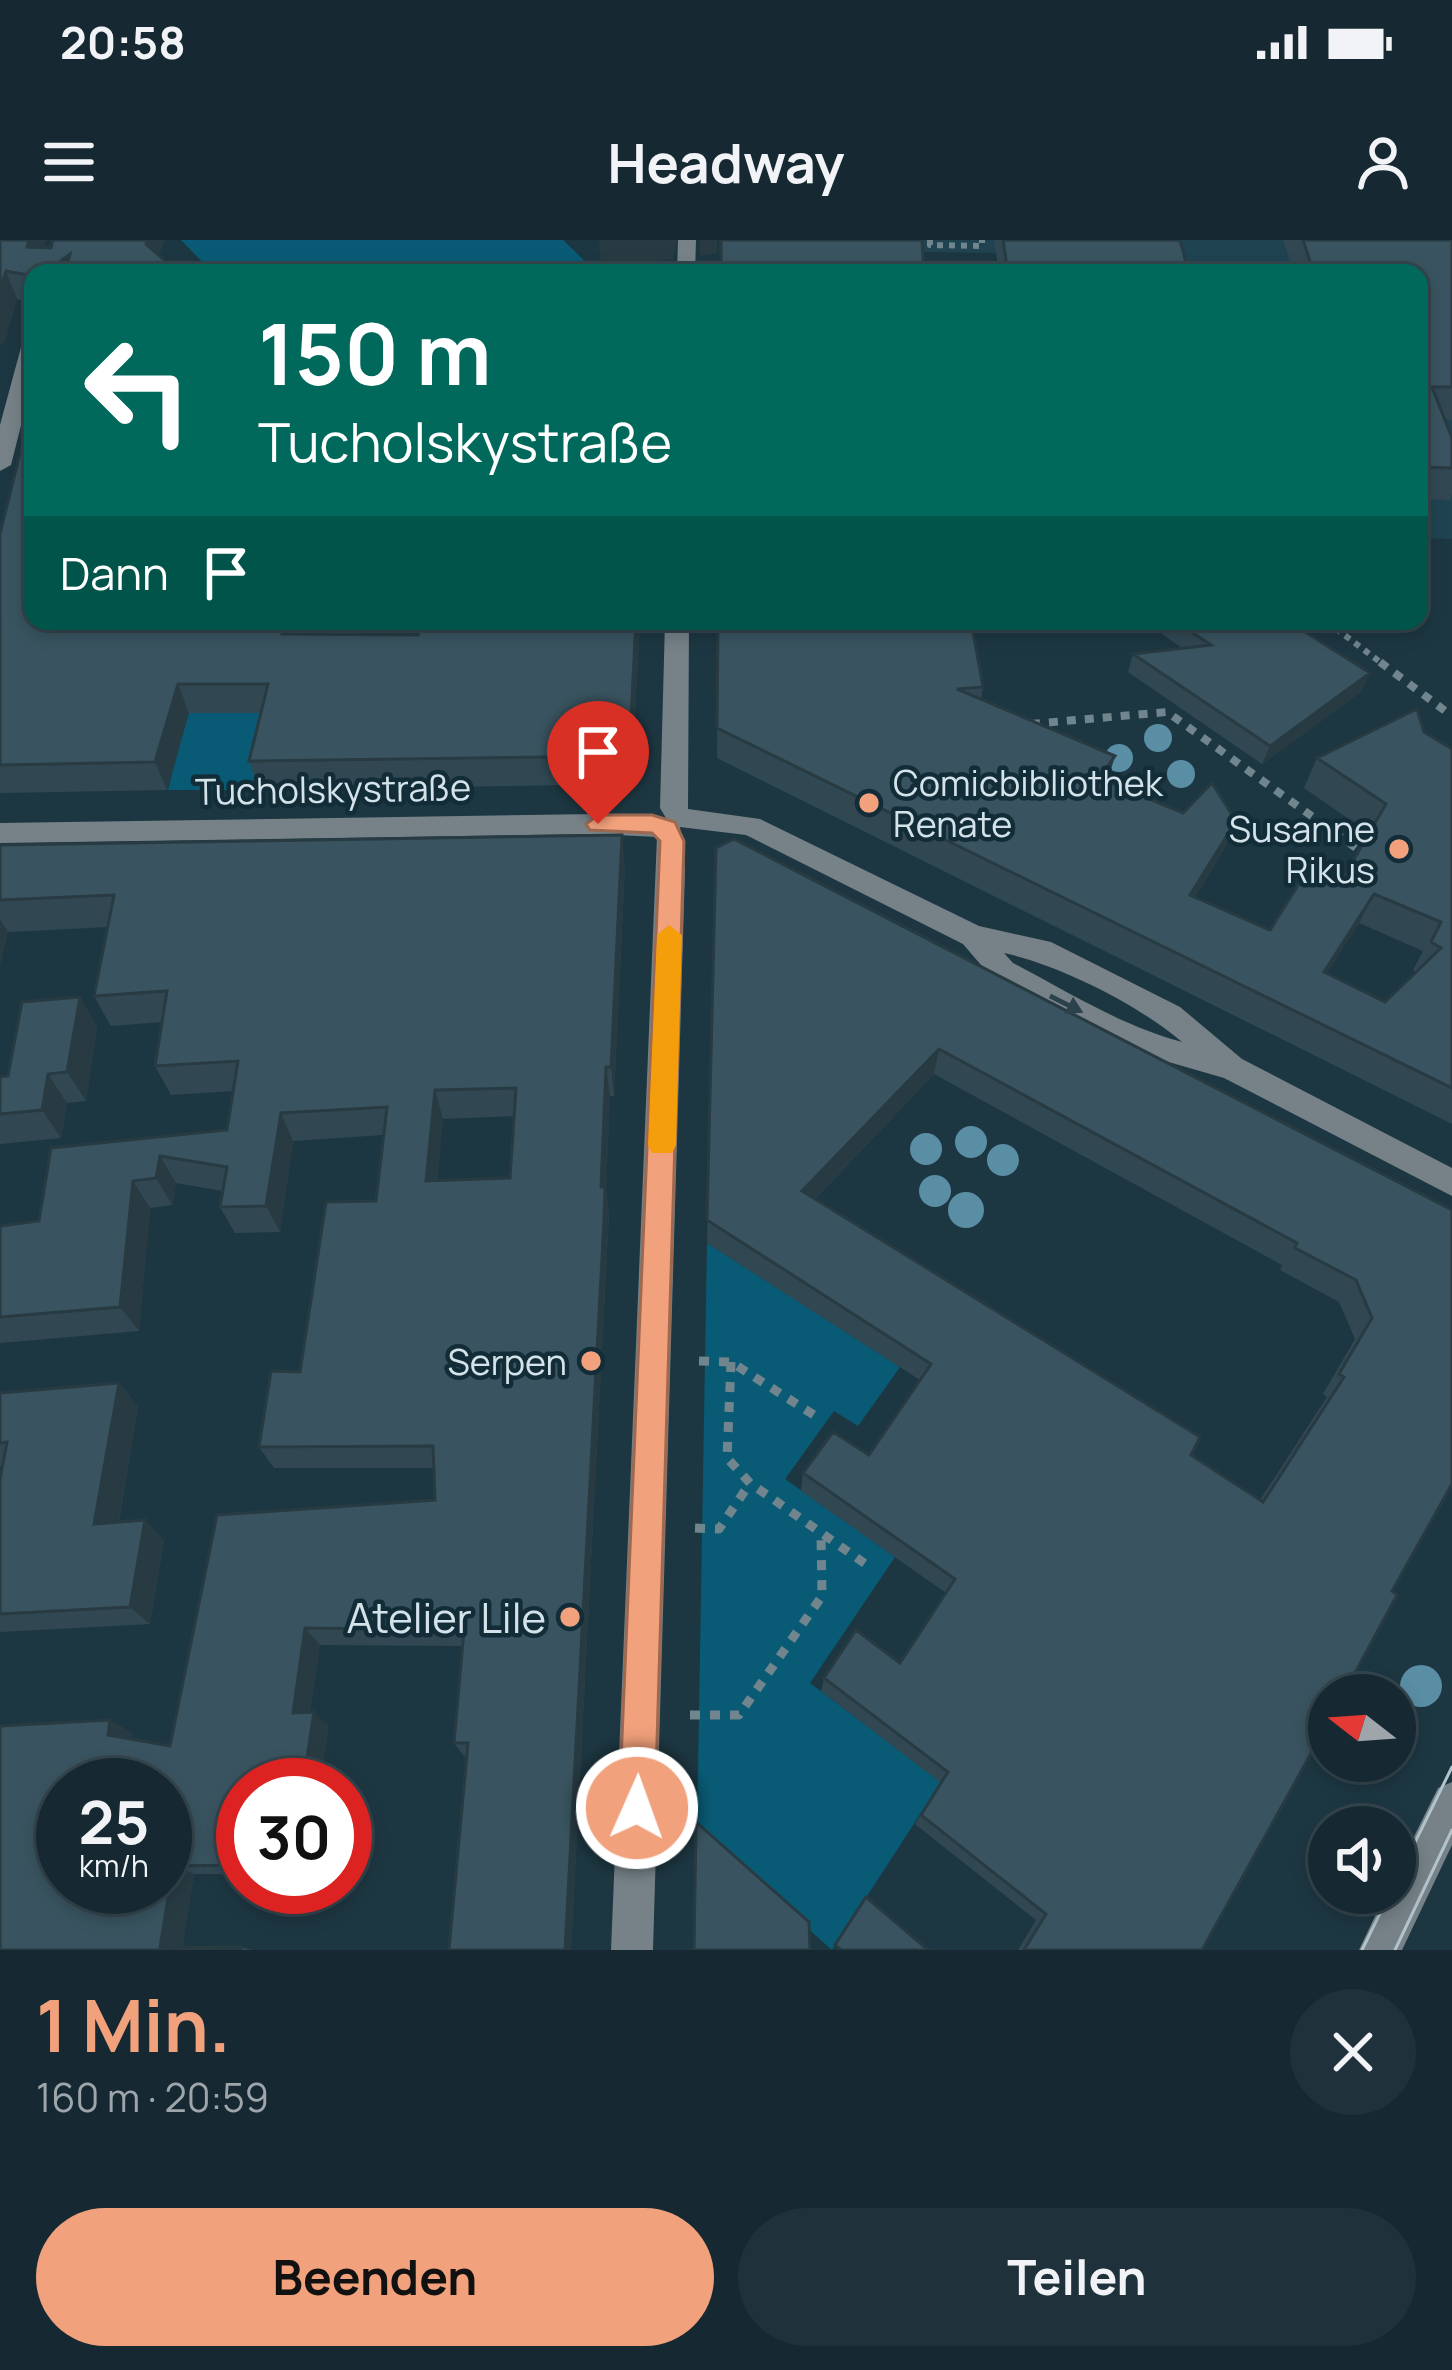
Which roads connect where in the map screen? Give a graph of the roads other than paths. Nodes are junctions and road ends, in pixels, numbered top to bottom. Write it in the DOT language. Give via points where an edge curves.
graph roads {
  1 [pos="24,377"];
  2 [pos="0,465"];
  3 [pos="677,630"];
  4 [pos="674,823"];
  5 [pos="0,833"];
  6 [pos="1452,1183"];
  7 [pos="1452,1802"];
  8 [pos="632,1950"];
  9 [pos="1379,1950"];
  1 -- 2 [label="street"];
  3 -- 4 [label="street"];
  4 -- 5 [label="street, Tucholskystraße"];
  4 -- 6 [label="street, Tucholskystraße" via="767,832 973,936 1003,971 1144,1044 1232,1068"];
  4 -- 8 [label="street"];
  7 -- 9 [label="street"];
}
